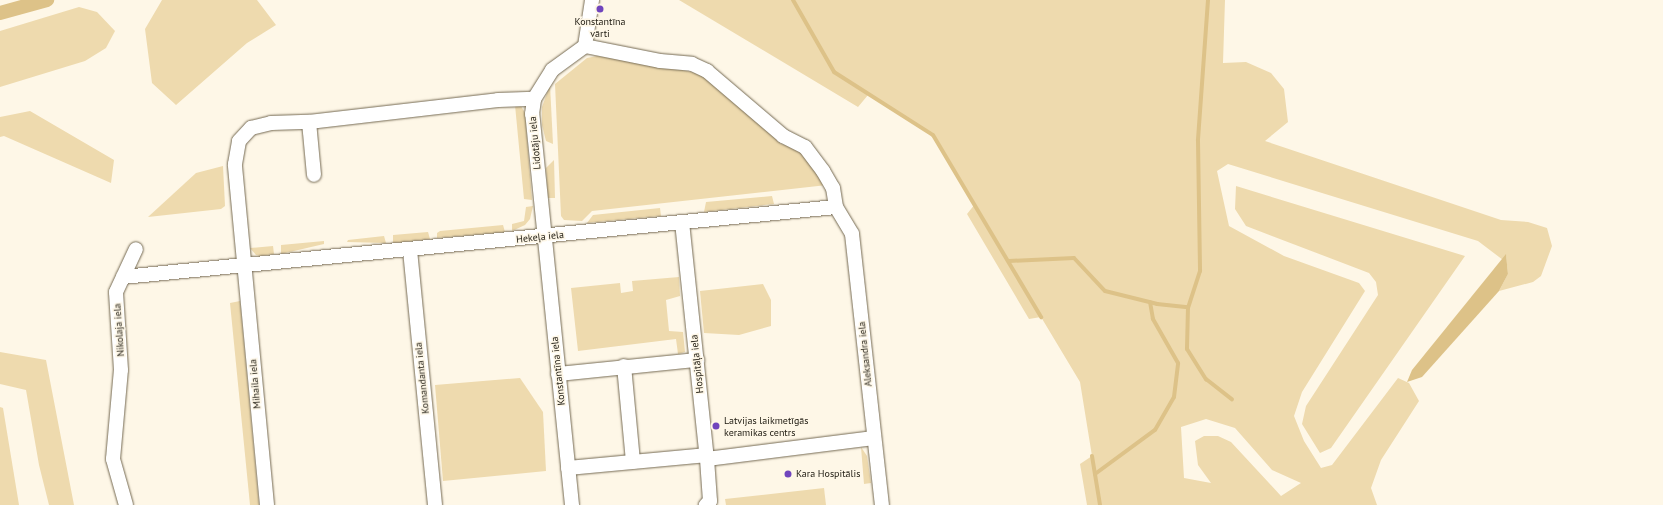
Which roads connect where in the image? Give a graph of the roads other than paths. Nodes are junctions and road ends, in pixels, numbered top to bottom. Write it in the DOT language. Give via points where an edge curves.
graph roads {
  1 [pos="592,0"];
  2 [pos="585,46"];
  3 [pos="534,98"];
  4 [pos="309,122"];
  5 [pos="314,175"];
  6 [pos="836,207"];
  7 [pos="682,222"];
  8 [pos="544,237"];
  9 [pos="136,249"];
  10 [pos="410,250"];
  11 [pos="244,263"];
  12 [pos="123,277"];
  13 [pos="697,360"];
  14 [pos="624,366"];
  15 [pos="558,374"];
  16 [pos="874,438"];
  17 [pos="707,457"];
  18 [pos="633,462"];
  19 [pos="568,468"];
  20 [pos="126,505"];
  21 [pos="267,505"];
  22 [pos="435,505"];
  23 [pos="572,505"];
  24 [pos="706,505"];
  25 [pos="882,505"];
  1 -- 2 [label="street"];
  2 -- 3 [label="street, Lidotāju iela" via="552,70"];
  2 -- 6 [label="street" via="660,61 692,64 707,71 783,136 805,146 833,188"];
  3 -- 4 [label="street, Mihaila iela"];
  3 -- 8 [label="street, Lidotāju iela" via="532,114"];
  4 -- 5 [label="street"];
  4 -- 11 [label="street, Mihaila iela" via="271,123 251,128 239,141 234,164"];
  6 -- 7 [label="street, Hekeļa iela"];
  6 -- 16 [label="street, Aleksandra iela" via="852,234"];
  7 -- 8 [label="street, Hekeļa iela"];
  7 -- 13 [label="street, Hospitāļa iela"];
  8 -- 10 [label="street, Hekeļa iela"];
  8 -- 15 [label="street, Konstantīna iela"];
  9 -- 12 [label="street, Nikolaja iela"];
  10 -- 11 [label="street, Hekeļa iela"];
  10 -- 22 [label="street, Komandanta iela"];
  11 -- 12 [label="street"];
  11 -- 21 [label="street, Mihaila iela"];
  12 -- 20 [label="street, Nikolaja iela" via="116,292 121,370 113,459"];
  13 -- 14 [label="street"];
  13 -- 17 [label="street, Hospitāļa iela"];
  14 -- 15 [label="street"];
  14 -- 18 [label="street"];
  15 -- 19 [label="street, Konstantīna iela"];
  16 -- 17 [label="street"];
  16 -- 25 [label="street, Aleksandra iela"];
  17 -- 18 [label="street"];
  17 -- 24 [label="street, Hospitāļa iela" via="710,501"];
  18 -- 19 [label="street"];
  19 -- 23 [label="street, Konstantīna iela"];
}
